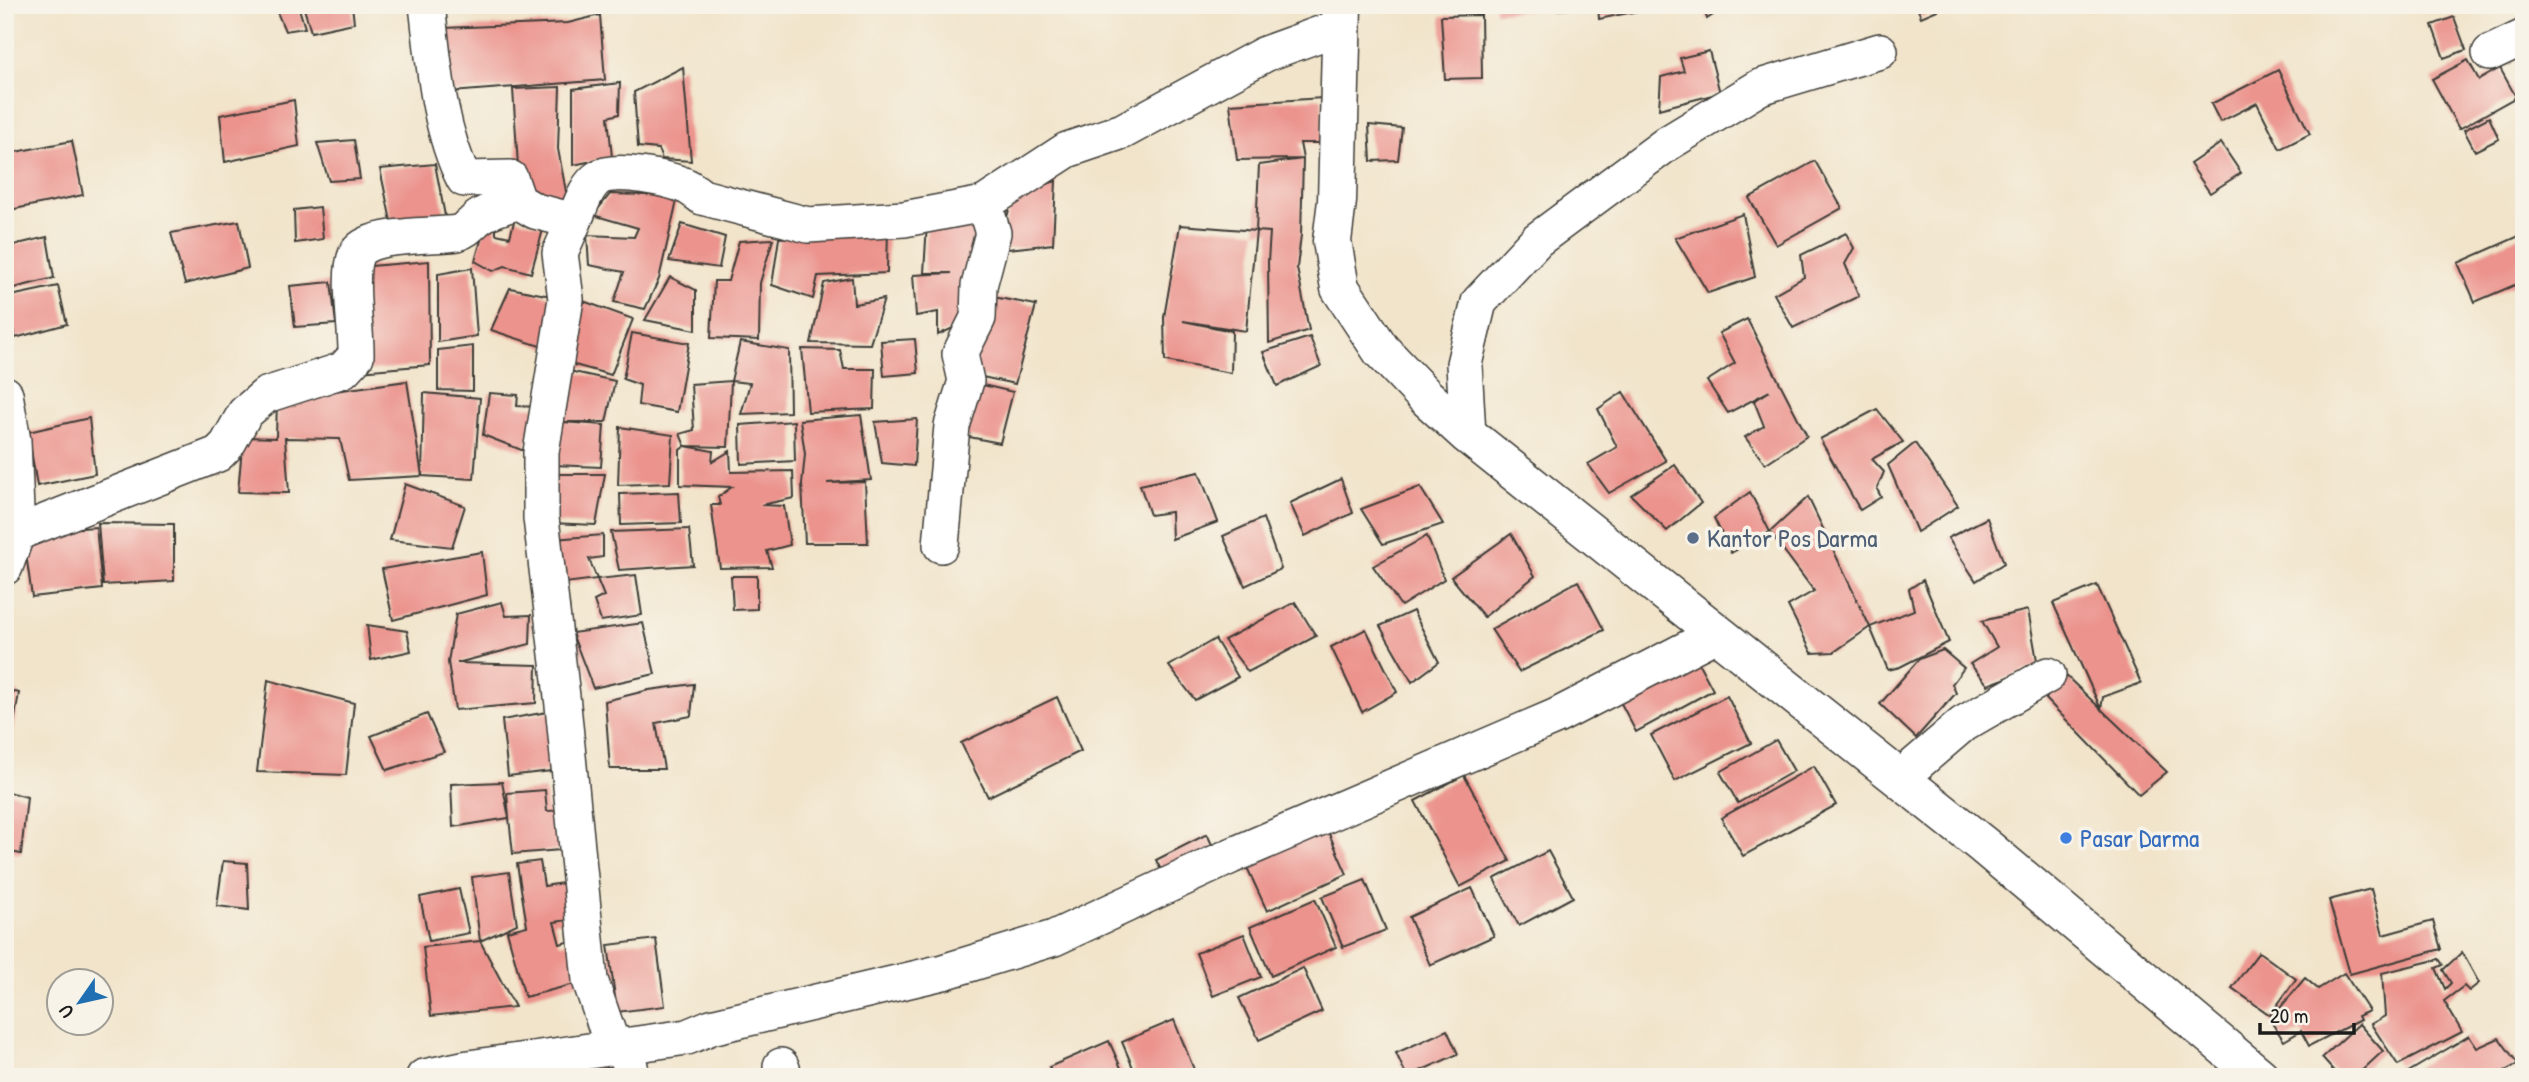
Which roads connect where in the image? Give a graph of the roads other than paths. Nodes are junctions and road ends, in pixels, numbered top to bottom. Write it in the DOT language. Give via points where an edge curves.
graph roads {
  1 [pos="426,5"];
  2 [pos="1342,16"];
  3 [pos="2524,37"];
  4 [pos="1880,51"];
  5 [pos="2490,52"];
  6 [pos="518,201"];
  7 [pos="984,204"];
  8 [pos="574,222"];
  9 [pos="5,394"];
  10 [pos="1468,435"];
  11 [pos="16,533"];
  12 [pos="941,545"];
  13 [pos="5,567"];
  14 [pos="1718,633"];
  15 [pos="2048,675"];
  16 [pos="1900,778"];
  17 [pos="623,1056"];
  18 [pos="424,1077"];
  19 [pos="2260,1077"];
  1 -- 6 [label="street" via="436,83 464,179 510,178"];
  2 -- 7 [label="street" via="1123,131 1067,150"];
  2 -- 10 [label="highway" via="1332,241 1340,288 1381,350"];
  3 -- 5 [label="street"];
  4 -- 10 [label="street" via="1760,87 1668,143 1537,240 1479,302 1464,363"];
  6 -- 8 [label="street"];
  6 -- 11 [label="street" via="479,217 459,232 366,243 355,256 356,356 343,370 266,395 245,413 218,454"];
  7 -- 8 [label="street" via="904,219 808,225 702,197 688,187 637,174 608,173 595,180"];
  7 -- 12 [label="street" via="993,233 979,286 978,317 960,354 966,380 952,426"];
  8 -- 17 [label="street" via="560,253 566,299 541,452 541,518 590,980"];
  9 -- 11 [label="street" via="13,441"];
  10 -- 14 [label="highway"];
  11 -- 13 [label="street"];
  14 -- 16 [label="highway"];
  14 -- 17 [label="street" via="1557,716 1231,856 1054,938 943,972 711,1027"];
  15 -- 16 [label="street" via="1963,724"];
  16 -- 19 [label="highway"];
  17 -- 18 [label="street" via="463,1069"];
}
